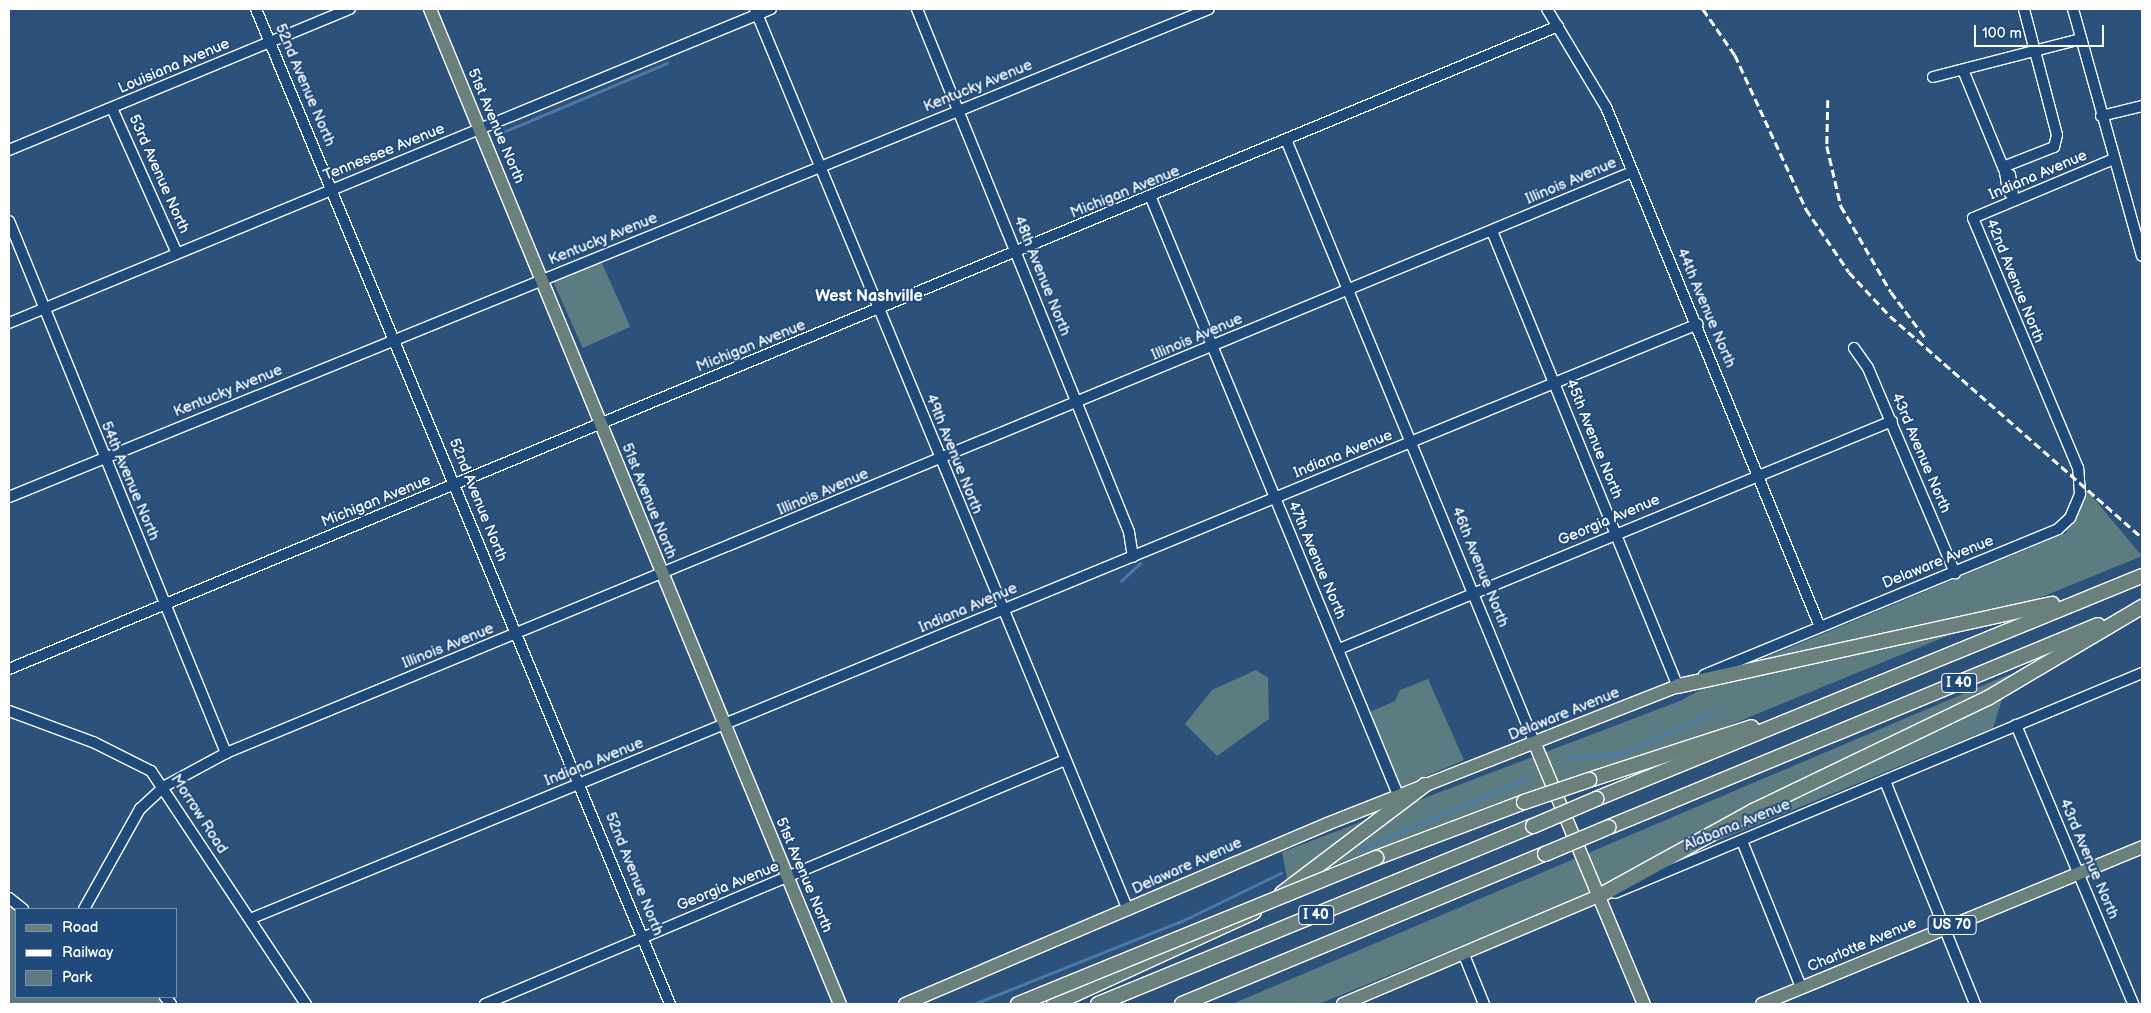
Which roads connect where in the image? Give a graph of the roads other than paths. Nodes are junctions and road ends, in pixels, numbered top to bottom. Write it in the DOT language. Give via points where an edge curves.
graph roads {
  1 [pos="256,9"];
  2 [pos="350,9"];
  3 [pos="430,9"];
  4 [pos="771,9"];
  5 [pos="917,9"];
  6 [pos="1209,9"];
  7 [pos="1547,9"];
  8 [pos="2024,9"];
  9 [pos="2073,9"];
  10 [pos="756,12"];
  11 [pos="1558,26"];
  12 [pos="2080,39"];
  13 [pos="270,42"];
  14 [pos="2035,50"];
  15 [pos="1963,70"];
  16 [pos="1933,77"];
  17 [pos="2142,106"];
  18 [pos="112,108"];
  19 [pos="959,110"];
  20 [pos="2101,116"];
  21 [pos="479,129"];
  22 [pos="1287,142"];
  23 [pos="9,150"];
  24 [pos="2114,159"];
  25 [pos="821,167"];
  26 [pos="2004,169"];
  27 [pos="1632,172"];
  28 [pos="332,189"];
  29 [pos="2014,197"];
  30 [pos="1151,198"];
  31 [pos="1973,218"];
  32 [pos="9,220"];
  33 [pos="1492,231"];
  34 [pos="1015,252"];
  35 [pos="178,253"];
  36 [pos="2142,256"];
  37 [pos="542,280"];
  38 [pos="1348,290"];
  39 [pos="45,308"];
  40 [pos="880,311"];
  41 [pos="9,323"];
  42 [pos="1698,324"];
  43 [pos="396,339"];
  44 [pos="1211,347"];
  45 [pos="1854,348"];
  46 [pos="2028,356"];
  47 [pos="1555,382"];
  48 [pos="1077,402"];
  49 [pos="1892,422"];
  50 [pos="601,423"];
  51 [pos="1411,443"];
  52 [pos="103,459"];
  53 [pos="939,459"];
  54 [pos="1759,472"];
  55 [pos="456,485"];
  56 [pos="9,497"];
  57 [pos="1274,499"];
  58 [pos="1617,533"];
  59 [pos="1133,557"];
  60 [pos="1955,574"];
  61 [pos="661,575"];
  62 [pos="2142,576"];
  63 [pos="2094,594"];
  64 [pos="1474,595"];
  65 [pos="167,602"];
  66 [pos="2142,607"];
  67 [pos="1004,609"];
  68 [pos="1820,627"];
  69 [pos="517,634"];
  70 [pos="1339,649"];
  71 [pos="9,669"];
  72 [pos="2142,674"];
  73 [pos="1678,686"];
  74 [pos="9,711"];
  75 [pos="1798,715"];
  76 [pos="723,724"];
  77 [pos="2016,725"];
  78 [pos="1535,744"];
  79 [pos="226,753"];
  80 [pos="1064,760"];
  81 [pos="1885,781"];
  82 [pos="580,784"];
  83 [pos="1425,785"];
  84 [pos="165,786"];
  85 [pos="1398,795"];
  86 [pos="1742,841"];
  87 [pos="2142,847"];
  88 [pos="2078,872"];
  89 [pos="788,878"];
  90 [pos="1599,896"];
  91 [pos="9,898"];
  92 [pos="21,908"];
  93 [pos="85,908"];
  94 [pos="1128,910"];
  95 [pos="250,919"];
  96 [pos="1945,928"];
  97 [pos="643,938"];
  98 [pos="1464,955"];
  99 [pos="1802,987"];
  100 [pos="1210,993"];
  101 [pos="306,1004"];
  102 [pos="485,1004"];
  103 [pos="670,1004"];
  104 [pos="840,1004"];
  105 [pos="905,1004"];
  106 [pos="1018,1004"];
  107 [pos="1054,1004"];
  108 [pos="1098,1004"];
  109 [pos="1182,1004"];
  110 [pos="1188,1004"];
  111 [pos="1342,1004"];
  112 [pos="1484,1004"];
  113 [pos="1644,1004"];
  114 [pos="1762,1004"];
  115 [pos="1975,1004"];
  116 [pos="2133,1004"];
  1 -- 13 [label="street, 52nd Avenue North"];
  2 -- 13 [label="street, Louisiana Avenue"];
  3 -- 21 [label="main road, 51st Avenue North"];
  4 -- 10 [label="street, Tennessee Avenue"];
  5 -- 19 [label="street, 48th Avenue North"];
  6 -- 19 [label="street, Kentucky Avenue"];
  7 -- 11 [label="street, 44th Avenue North"];
  8 -- 14 [label="street"];
  9 -- 12 [label="street"];
  10 -- 21 [label="street, Tennessee Avenue"];
  10 -- 25 [label="street, 49th Avenue North"];
  11 -- 22 [label="street, Michigan Avenue"];
  11 -- 27 [label="street, 44th Avenue North" via="1606,107"];
  12 -- 14 [label="street"];
  12 -- 20 [label="street"];
  13 -- 18 [label="street, Louisiana Avenue"];
  13 -- 28 [label="street, 52nd Avenue North"];
  14 -- 15 [label="street"];
  14 -- 26 [label="street" via="2057,135 2054,147"];
  15 -- 16 [label="street"];
  15 -- 26 [label="street"];
  17 -- 20 [label="street"];
  18 -- 23 [label="street, Louisiana Avenue"];
  18 -- 35 [label="street, 53rd Avenue North"];
  19 -- 25 [label="street, Kentucky Avenue"];
  19 -- 34 [label="street, 48th Avenue North"];
  20 -- 24 [label="street"];
  21 -- 28 [label="street, Tennessee Avenue"];
  21 -- 37 [label="main road, 51st Avenue North"];
  22 -- 30 [label="street, Michigan Avenue"];
  22 -- 38 [label="street, 46th Avenue North"];
  24 -- 29 [label="street, Indiana Avenue"];
  24 -- 36 [label="street"];
  25 -- 37 [label="street, Kentucky Avenue"];
  25 -- 40 [label="street, 49th Avenue North"];
  26 -- 29 [label="street" via="2008,191"];
  27 -- 33 [label="street, Illinois Avenue"];
  27 -- 42 [label="street, 44th Avenue North"];
  28 -- 35 [label="street, Tennessee Avenue"];
  28 -- 43 [label="street, 52nd Avenue North"];
  29 -- 31 [label="street, Indiana Avenue"];
  30 -- 34 [label="street, Michigan Avenue"];
  30 -- 44 [label="street, 47th Avenue North"];
  31 -- 46 [label="street, 42nd Avenue North"];
  32 -- 39 [label="street, 54th Avenue North"];
  33 -- 38 [label="street, Illinois Avenue"];
  33 -- 47 [label="street, 45th Avenue North"];
  34 -- 40 [label="street, Michigan Avenue"];
  34 -- 48 [label="street, 48th Avenue North"];
  35 -- 39 [label="street, Tennessee Avenue"];
  37 -- 43 [label="street, Kentucky Avenue"];
  37 -- 50 [label="main road, 51st Avenue North"];
  38 -- 44 [label="street, Illinois Avenue"];
  38 -- 51 [label="street, 46th Avenue North"];
  39 -- 41 [label="street, Tennessee Avenue"];
  39 -- 52 [label="street, 54th Avenue North"];
  40 -- 50 [label="street, Michigan Avenue"];
  40 -- 53 [label="street, 49th Avenue North"];
  42 -- 47 [label="street, Indiana Avenue"];
  42 -- 54 [label="street, 44th Avenue North"];
  43 -- 52 [label="street, Kentucky Avenue"];
  43 -- 55 [label="street, 52nd Avenue North"];
  44 -- 48 [label="street, Illinois Avenue"];
  44 -- 57 [label="street, 47th Avenue North"];
  45 -- 49 [label="street, 43rd Avenue North" via="1868,368"];
  46 -- 60 [label="street, Delaware Avenue" via="2078,468 2077,504 2058,529"];
  47 -- 51 [label="street, Indiana Avenue"];
  47 -- 58 [label="street, 45th Avenue North"];
  48 -- 53 [label="street, Illinois Avenue"];
  48 -- 59 [label="street, 48th Avenue North" via="1129,532"];
  49 -- 54 [label="street, Georgia Avenue"];
  49 -- 60 [label="street, 43rd Avenue North"];
  50 -- 55 [label="street, Michigan Avenue"];
  50 -- 61 [label="main road, 51st Avenue North"];
  51 -- 57 [label="street, Indiana Avenue"];
  51 -- 64 [label="street, 46th Avenue North"];
  52 -- 56 [label="street, Kentucky Avenue"];
  52 -- 65 [label="street, 54th Avenue North"];
  53 -- 61 [label="street, Illinois Avenue"];
  53 -- 67 [label="street, 49th Avenue North"];
  54 -- 58 [label="street, Georgia Avenue"];
  54 -- 68 [label="street, 44th Avenue North"];
  55 -- 65 [label="street, Michigan Avenue"];
  55 -- 69 [label="street, 52nd Avenue North"];
  57 -- 59 [label="street, Indiana Avenue"];
  57 -- 70 [label="street, 47th Avenue North"];
  58 -- 64 [label="street, Georgia Avenue"];
  58 -- 73 [label="street, 45th Avenue North"];
  59 -- 67 [label="street, Indiana Avenue"];
  60 -- 68 [label="street, Delaware Avenue"];
  61 -- 69 [label="street, Illinois Avenue"];
  61 -- 76 [label="main road, 51st Avenue North"];
  62 -- 63 [label="highway, I 40"];
  63 -- 73 [label="highway"];
  63 -- 75 [label="highway, I 40"];
  64 -- 70 [label="street, Georgia Avenue"];
  64 -- 78 [label="street, 46th Avenue North"];
  65 -- 71 [label="street, Michigan Avenue"];
  65 -- 79 [label="street, 54th Avenue North"];
  66 -- 90 [label="highway" via="1988,698 1753,810"];
  66 -- 100 [label="highway, I 40, bridge"];
  67 -- 76 [label="street, Indiana Avenue"];
  67 -- 80 [label="street, 49th Avenue North"];
  68 -- 73 [label="street, Delaware Avenue"];
  69 -- 79 [label="street, Illinois Avenue"];
  69 -- 82 [label="street, 52nd Avenue North"];
  70 -- 85 [label="street, 47th Avenue North"];
  72 -- 77 [label="street, Alabama Avenue"];
  73 -- 78 [label="main road, Delaware Avenue"];
  74 -- 84 [label="street, Morrow Road" via="130,759 152,771"];
  75 -- 106 [label="highway, bridge" via="1719,736 1524,802 1376,858"];
  75 -- 108 [label="highway, I 40, bridge"];
  76 -- 82 [label="street, Indiana Avenue"];
  76 -- 89 [label="main road, 51st Avenue North"];
  77 -- 81 [label="street, Alabama Avenue"];
  77 -- 88 [label="street, 43rd Avenue North"];
  78 -- 83 [label="main road, Delaware Avenue"];
  78 -- 90 [label="main road, 46th Avenue North"];
  79 -- 84 [label="street, Illinois Avenue"];
  80 -- 89 [label="street, Georgia Avenue"];
  80 -- 94 [label="street, 49th Avenue North"];
  81 -- 86 [label="street, Alabama Avenue"];
  81 -- 96 [label="street"];
  82 -- 95 [label="street, Indiana Avenue"];
  82 -- 97 [label="street, 52nd Avenue North"];
  83 -- 85 [label="main road, Delaware Avenue"];
  83 -- 107 [label="highway" via="1246,918"];
  84 -- 93 [label="street, Illinois Avenue" via="140,809"];
  84 -- 95 [label="street, Morrow Road"];
  85 -- 94 [label="main road, Delaware Avenue"];
  86 -- 90 [label="street, Alabama Avenue"];
  86 -- 99 [label="street"];
  87 -- 88 [label="main road, Charlotte Avenue / US 70"];
  88 -- 96 [label="main road, Charlotte Avenue / US 70"];
  88 -- 116 [label="street, 43rd Avenue North"];
  89 -- 97 [label="street, Georgia Avenue"];
  89 -- 104 [label="main road, 51st Avenue North"];
  90 -- 98 [label="main road, Alabama Avenue"];
  90 -- 113 [label="main road, 46th Avenue North"];
  91 -- 92 [label="street"];
  94 -- 105 [label="main road, Delaware Avenue"];
  95 -- 101 [label="street, Morrow Road"];
  96 -- 99 [label="main road, Charlotte Avenue / US 70"];
  96 -- 115 [label="street"];
  97 -- 102 [label="street, Georgia Avenue"];
  97 -- 103 [label="street, 52nd Avenue North"];
  98 -- 111 [label="main road, Alabama Avenue"];
  98 -- 112 [label="street"];
  99 -- 114 [label="main road, Charlotte Avenue / US 70"];
  100 -- 109 [label="highway, I 40"];
  100 -- 110 [label="highway"];
}
